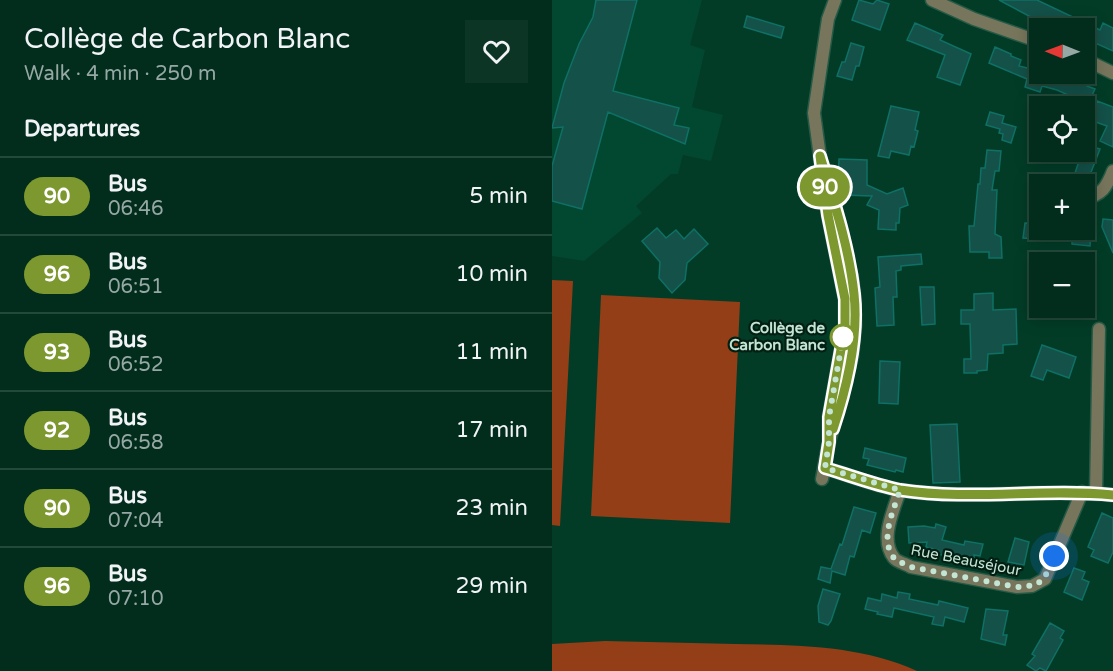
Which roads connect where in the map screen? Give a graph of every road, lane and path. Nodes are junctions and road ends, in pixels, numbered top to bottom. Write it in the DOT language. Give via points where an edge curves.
graph roads {
  1 [pos="835,0"];
  2 [pos="932,0"];
  3 [pos="1029,38"];
  4 [pos="1095,64"];
  5 [pos="1113,73"];
  6 [pos="1113,171"];
  7 [pos="1095,196"];
  8 [pos="1099,329"];
  9 [pos="900,490"];
  10 [pos="1082,492"];
  11 [pos="1096,493"];
  12 [pos="1113,495"];
  1 -- 9 [label="street" via="828,19 814,113 820,156 838,215 854,296 855,325 852,356 823,473"];
  2 -- 3 [label="street"];
  4 -- 5 [label="street"];
  6 -- 7 [label="street" via="1106,189"];
  8 -- 11 [label="street"];
  9 -- 10 [label="street" via="961,495"];
  9 -- 10 [label="street, Rue Beauséjour" via="887,534 895,559 911,567 1017,587 1032,586 1045,579"];
  10 -- 11 [label="street"];
  11 -- 12 [label="street"];
}
